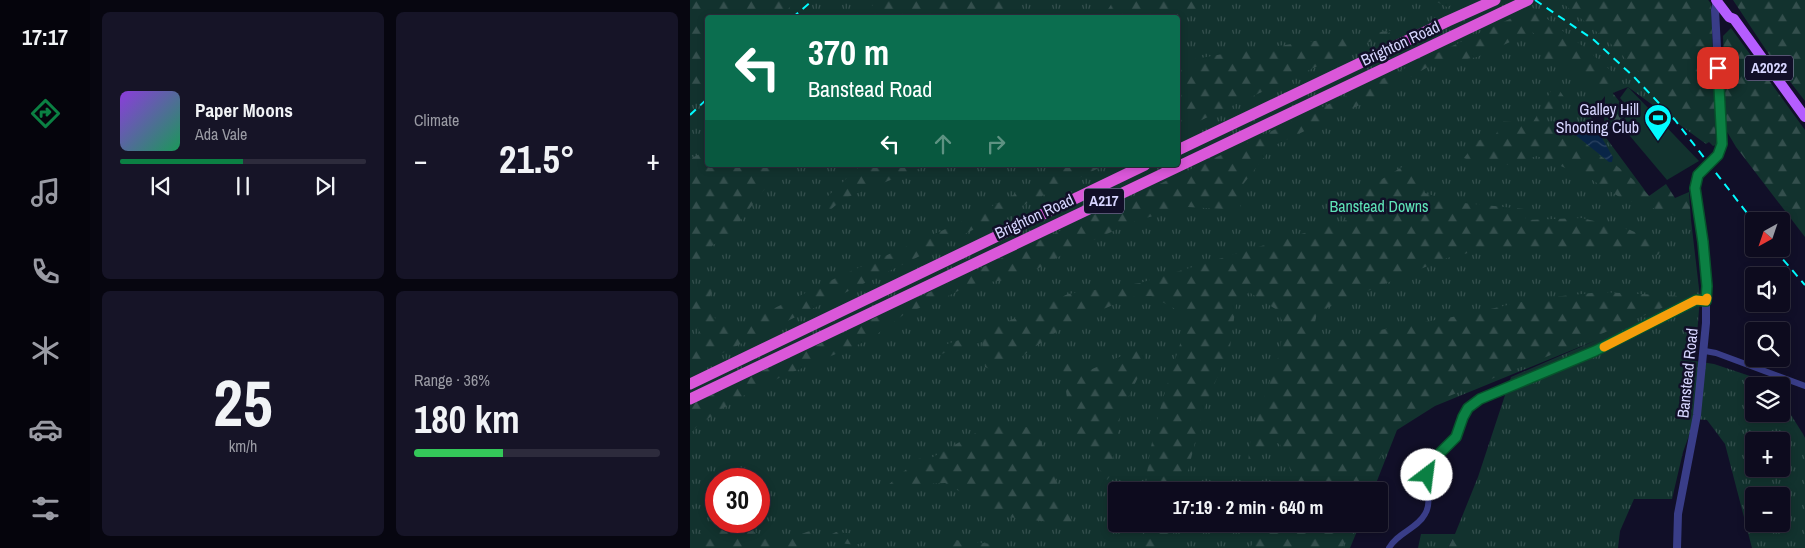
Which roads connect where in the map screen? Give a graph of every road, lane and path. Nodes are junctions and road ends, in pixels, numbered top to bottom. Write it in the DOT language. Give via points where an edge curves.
graph roads {
  1 [pos="1495,0"];
  2 [pos="1717,0"];
  3 [pos="1724,0"];
  4 [pos="1523,2"];
  5 [pos="1734,19"];
  6 [pos="1805,117"];
  7 [pos="1180,149"];
  8 [pos="1180,165"];
  9 [pos="1141,167"];
  10 [pos="1177,167"];
  11 [pos="1706,301"];
  12 [pos="1705,351"];
  13 [pos="690,384"];
  14 [pos="1805,386"];
  15 [pos="690,399"];
  16 [pos="1389,548"];
  17 [pos="1677,548"];
  1 -- 7 [label="highway, Brighton Road"];
  2 -- 5 [label="main road, A2022"];
  2 -- 11 [label="street, Banstead Road, bridge" via="1722,144 1718,155 1696,179 1695,188 1704,251"];
  3 -- 5 [label="main road, A2022"];
  4 -- 8 [label="highway, Brighton Road / A217"];
  5 -- 6 [label="main road, A2022"];
  9 -- 13 [label="highway, Brighton Road / A217"];
  10 -- 15 [label="highway, Brighton Road / A217"];
  11 -- 12 [label="street, Banstead Road"];
  11 -- 16 [label="street" via="1696,300 1595,351 1480,399 1468,408 1453,442 1428,469 1429,504 1425,515"];
  12 -- 14 [label="street"];
  12 -- 17 [label="street, Banstead Road" via="1678,514"];
}
